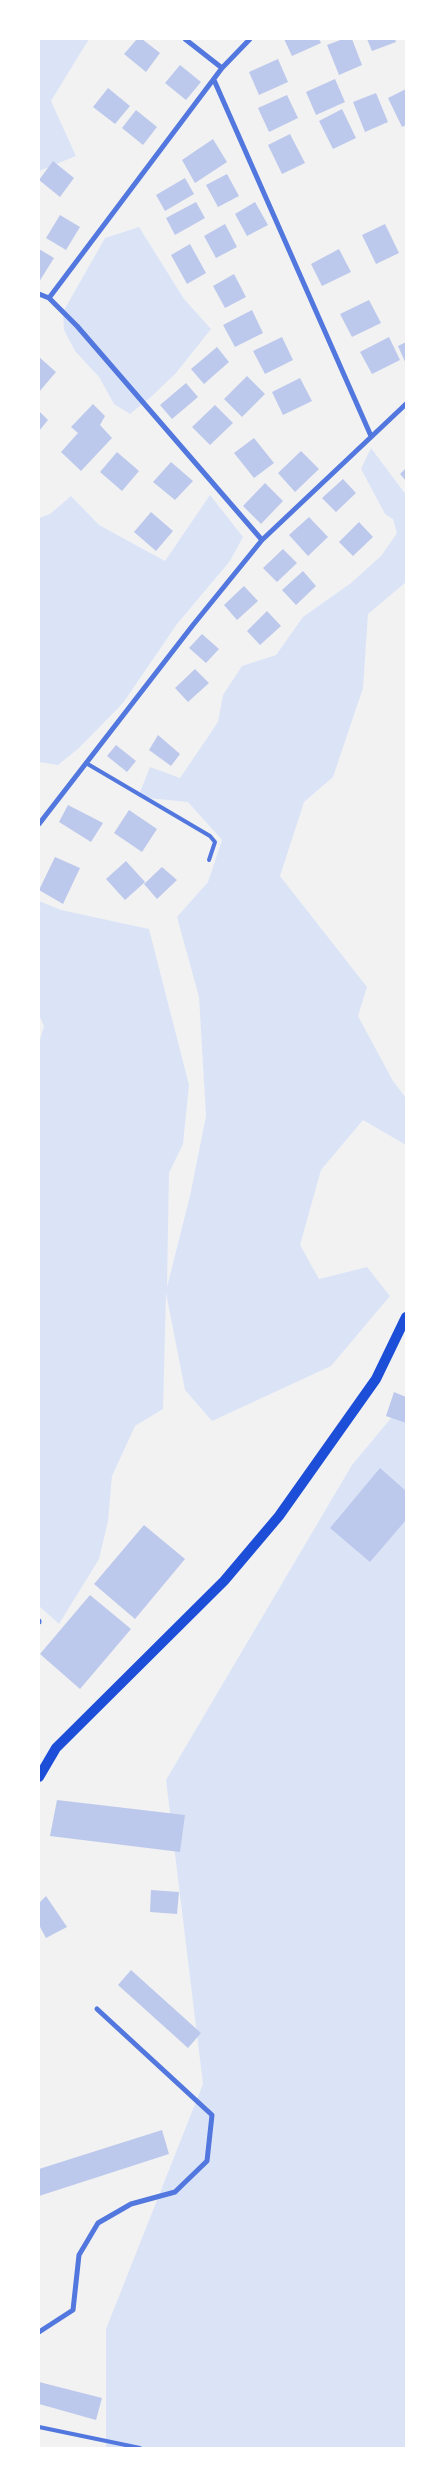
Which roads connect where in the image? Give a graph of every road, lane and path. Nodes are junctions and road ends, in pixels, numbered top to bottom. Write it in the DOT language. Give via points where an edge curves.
graph roads {
  1 [pos="185,39"];
  2 [pos="250,39"];
  3 [pos="222,68"];
  4 [pos="214,80"];
  5 [pos="39,294"];
  6 [pos="50,298"];
  7 [pos="406,404"];
  8 [pos="371,436"];
  9 [pos="262,540"];
  10 [pos="86,764"];
  11 [pos="39,824"];
  12 [pos="209,860"];
  13 [pos="406,1317"];
  14 [pos="39,1777"];
  15 [pos="97,2009"];
  16 [pos="39,2332"];
  17 [pos="39,2427"];
  18 [pos="140,2448"];
  1 -- 3 [label="street"];
  2 -- 3 [label="street"];
  3 -- 4 [label="street"];
  4 -- 6 [label="street"];
  4 -- 8 [label="street"];
  5 -- 6 [label="street"];
  6 -- 9 [label="street"];
  7 -- 8 [label="street"];
  8 -- 9 [label="street"];
  9 -- 10 [label="street"];
  10 -- 11 [label="street"];
  10 -- 12 [label="lane" via="210,836 214,842"];
  13 -- 14 [label="main road" via="376,1379 279,1516 224,1581 56,1748"];
  15 -- 16 [label="street" via="212,2115 207,2161 174,2192 131,2204 98,2223 79,2255 73,2310"];
  17 -- 18 [label="lane"];
}
